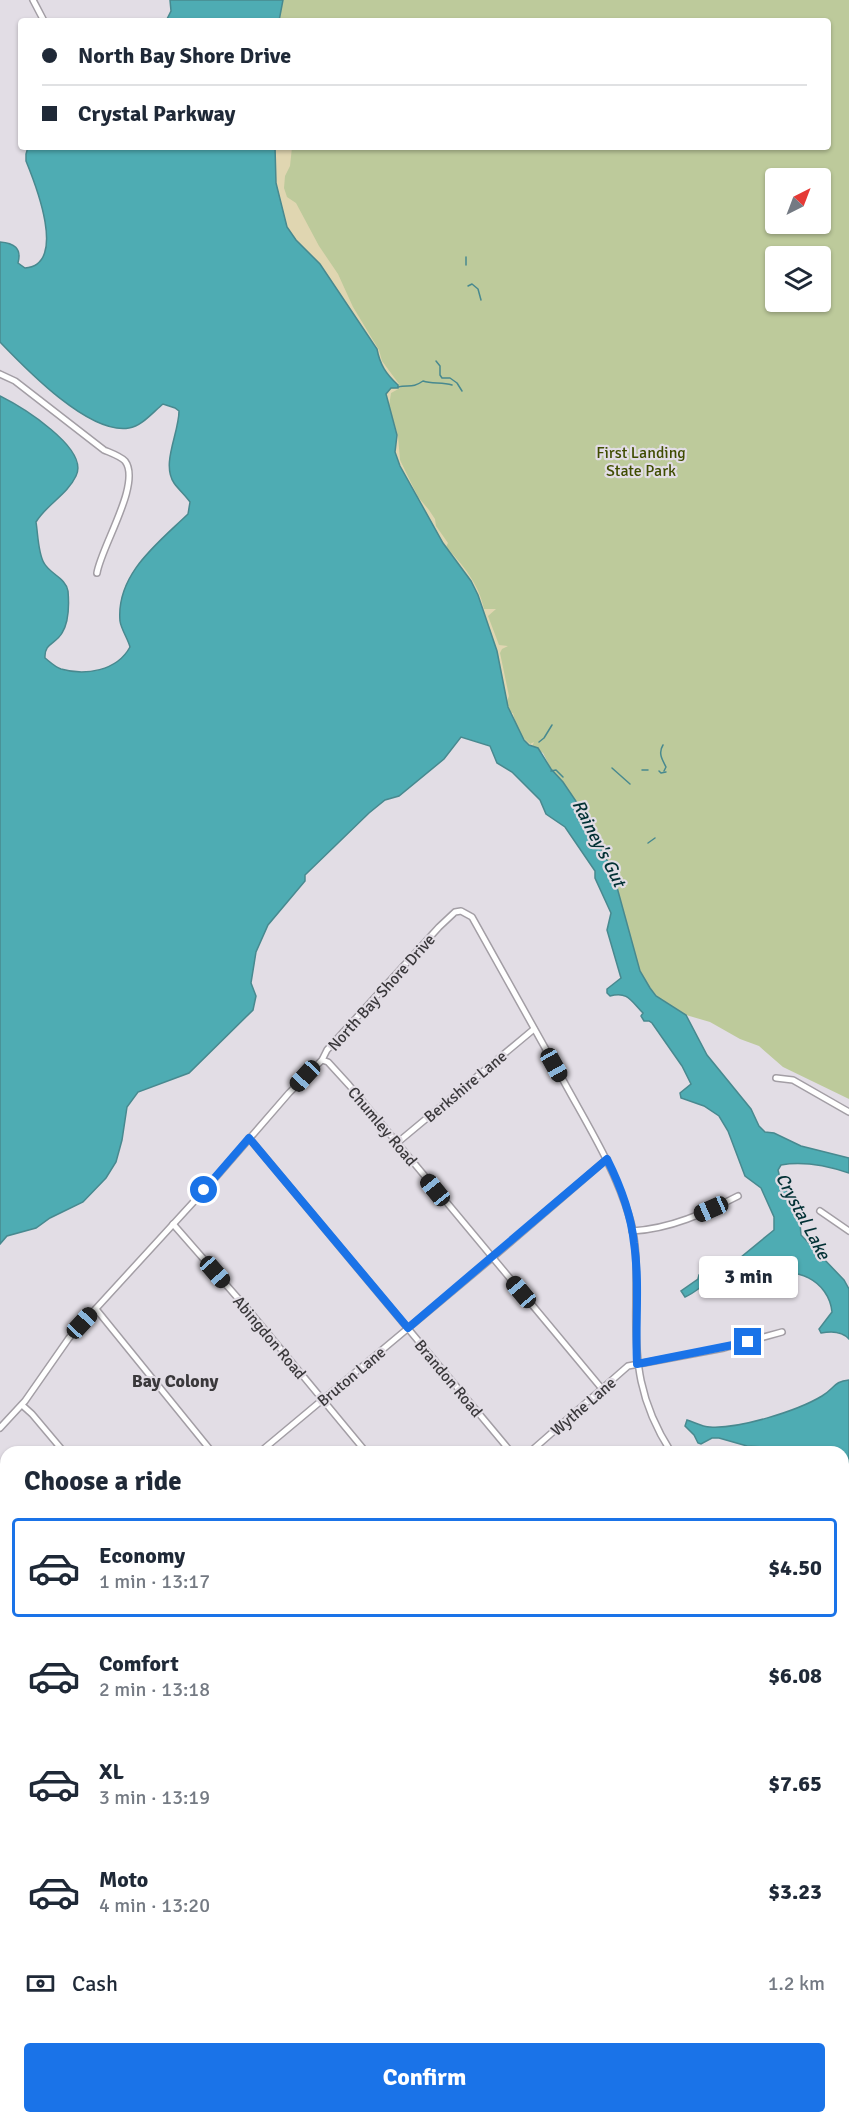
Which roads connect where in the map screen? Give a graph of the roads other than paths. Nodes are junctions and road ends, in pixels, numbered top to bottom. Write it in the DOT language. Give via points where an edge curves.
graph roads {
  1 [pos="33,0"];
  2 [pos="42,18"];
  3 [pos="0,374"];
  4 [pos="98,573"];
  5 [pos="534,1029"];
  6 [pos="322,1060"];
  7 [pos="776,1078"];
  8 [pos="849,1112"];
  9 [pos="249,1138"];
  10 [pos="397,1143"];
  11 [pos="607,1159"];
  12 [pos="738,1196"];
  13 [pos="820,1211"];
  14 [pos="173,1224"];
  15 [pos="632,1231"];
  16 [pos="849,1231"];
  17 [pos="492,1258"];
  18 [pos="96,1309"];
  19 [pos="408,1328"];
  20 [pos="782,1332"];
  21 [pos="637,1364"];
  22 [pos="603,1389"];
  23 [pos="322,1400"];
  24 [pos="22,1405"];
  25 [pos="0,1428"];
  26 [pos="59,1446"];
  27 [pos="207,1446"];
  28 [pos="267,1446"];
  29 [pos="361,1446"];
  30 [pos="506,1446"];
  31 [pos="537,1446"];
  32 [pos="668,1446"];
  1 -- 2 [label="street"];
  3 -- 4 [label="street" via="127,463 130,474 121,511 101,555"];
  5 -- 6 [label="street, North Bay Shore Drive" via="472,917 458,911 439,927"];
  5 -- 10 [label="street, Berkshire Lane"];
  5 -- 11 [label="street"];
  6 -- 9 [label="street, North Bay Shore Drive"];
  6 -- 10 [label="street, Chumley Road" via="328,1062"];
  7 -- 8 [label="street" via="793,1080"];
  9 -- 14 [label="street, North Bay Shore Drive"];
  9 -- 19 [label="street, Brandon Road"];
  10 -- 17 [label="street, Chumley Road"];
  11 -- 15 [label="street" via="621,1190"];
  11 -- 17 [label="street, Bruton Lane"];
  12 -- 15 [label="street" via="675,1223"];
  13 -- 16 [label="street"];
  14 -- 18 [label="street, North Bay Shore Drive"];
  14 -- 23 [label="street, Abingdon Road"];
  15 -- 21 [label="street" via="636,1257"];
  17 -- 19 [label="street, Bruton Lane"];
  17 -- 22 [label="street, Chumley Road"];
  18 -- 24 [label="street, North Bay Shore Drive" via="69,1338"];
  18 -- 27 [label="street"];
  19 -- 23 [label="street, Bruton Lane"];
  19 -- 30 [label="street, Brandon Road"];
  20 -- 21 [label="street" via="724,1348"];
  21 -- 22 [label="street, Wythe Lane" via="628,1366"];
  21 -- 32 [label="street" via="650,1413"];
  22 -- 31 [label="street, Wythe Lane"];
  23 -- 28 [label="street, Bruton Lane"];
  23 -- 29 [label="street, Abingdon Road"];
  24 -- 25 [label="street, North Bay Shore Drive"];
  24 -- 26 [label="street"];
}
